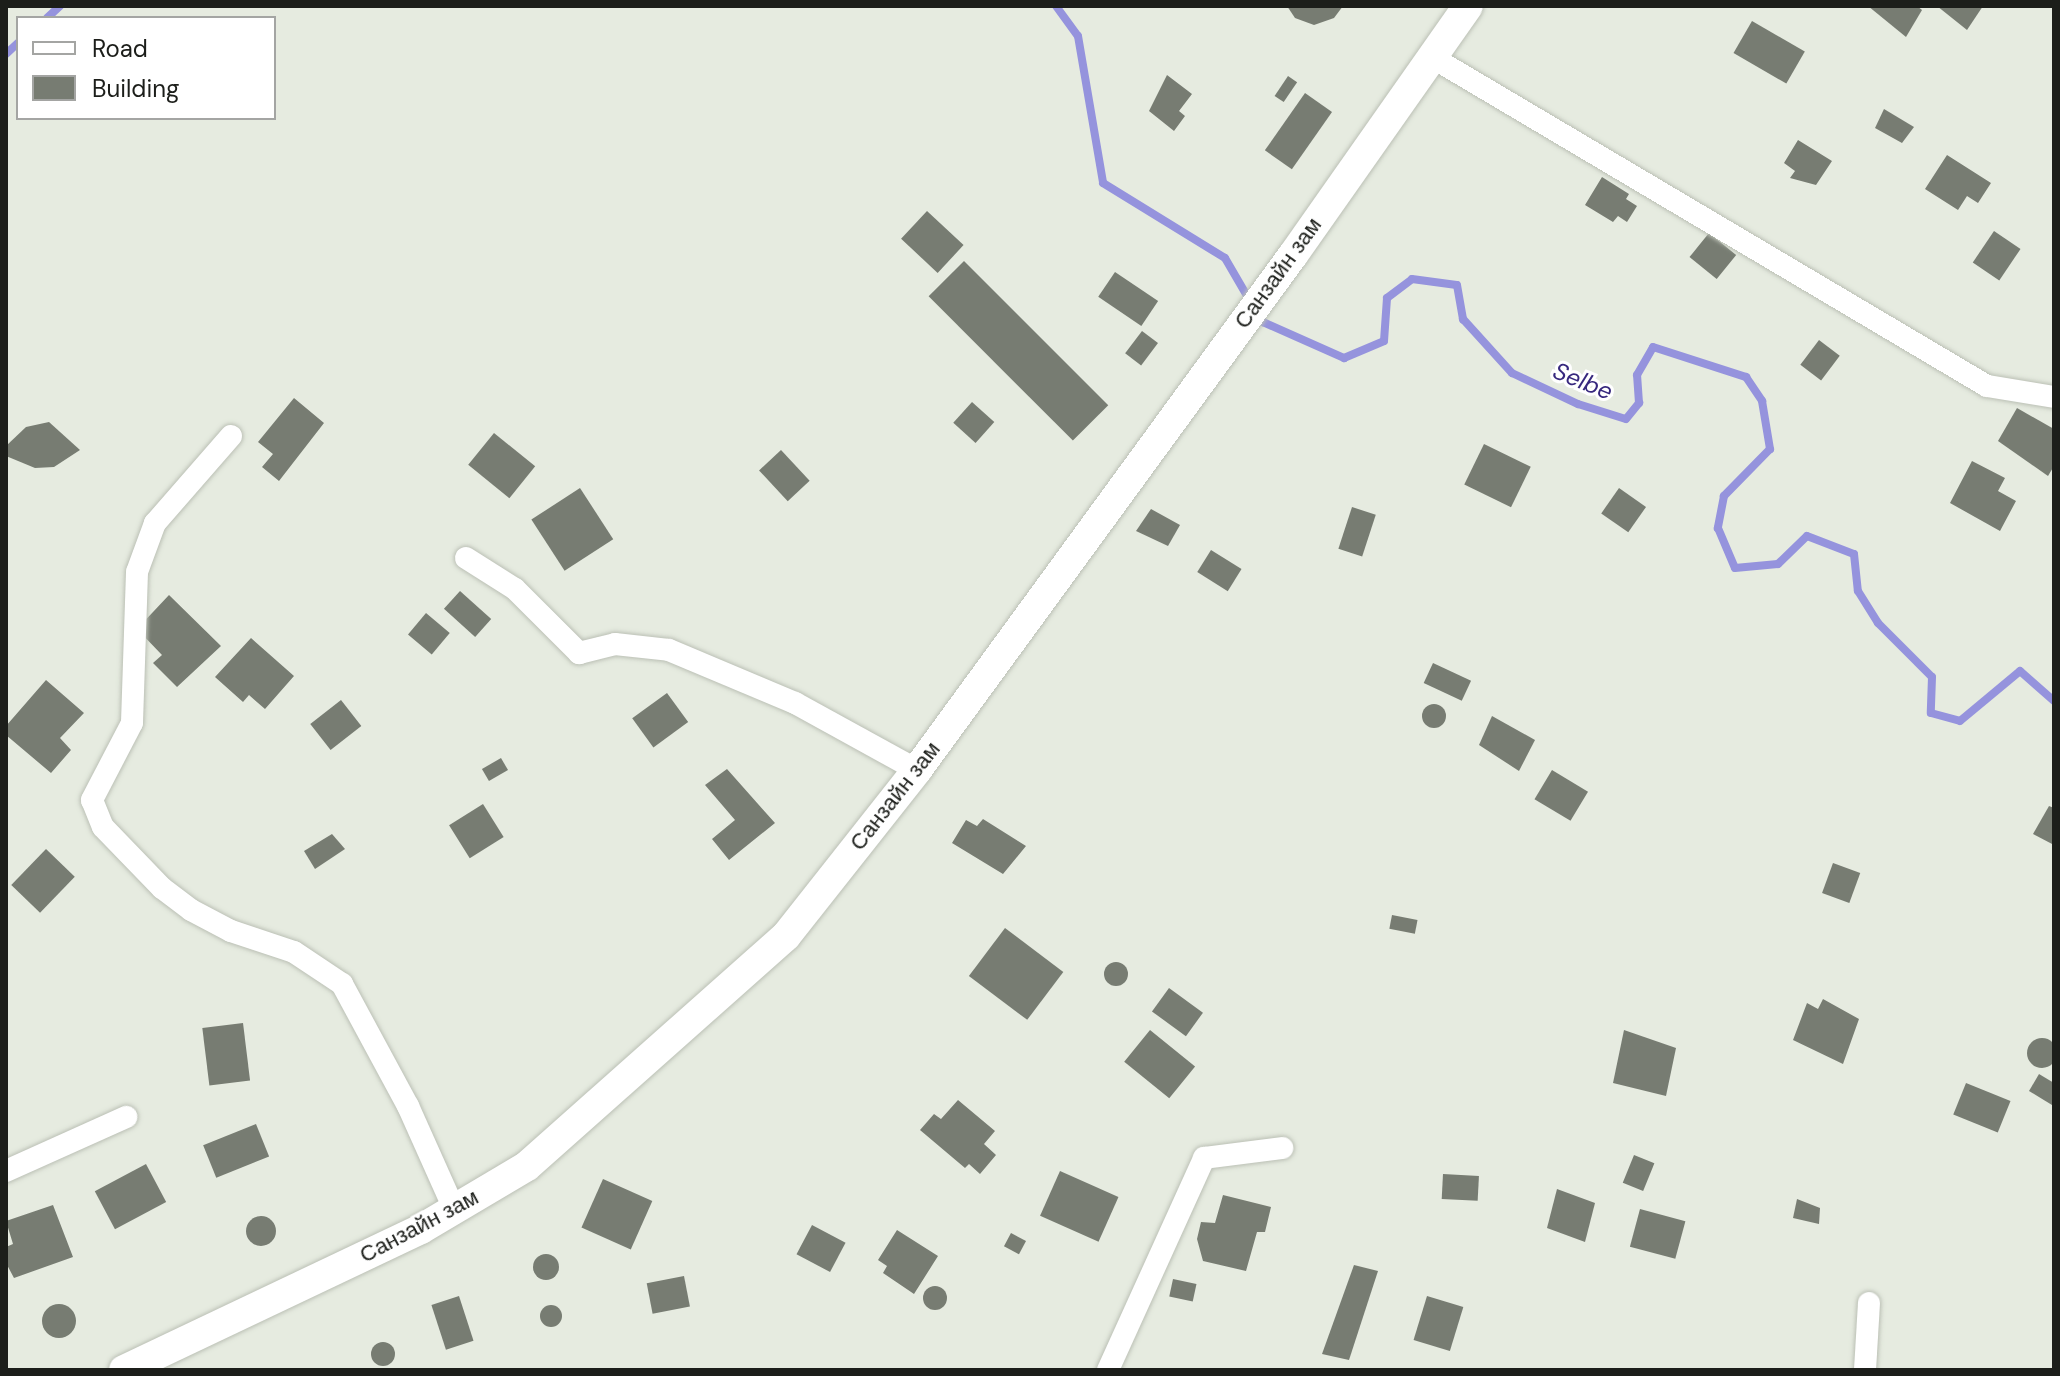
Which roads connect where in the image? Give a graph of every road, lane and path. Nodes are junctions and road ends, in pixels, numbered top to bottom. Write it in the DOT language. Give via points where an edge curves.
graph roads {
  1 [pos="1468,6"];
  2 [pos="1430,56"];
  3 [pos="2054,397"];
  4 [pos="231,436"];
  5 [pos="466,558"];
  6 [pos="917,770"];
  7 [pos="126,1117"];
  8 [pos="1282,1148"];
  9 [pos="6,1171"];
  10 [pos="454,1209"];
  11 [pos="1869,1303"];
  12 [pos="124,1370"];
  13 [pos="1108,1370"];
  14 [pos="1865,1370"];
  1 -- 2 [label="main road, Санзайн зам"];
  2 -- 3 [label="street" via="1987,386"];
  2 -- 6 [label="main road, Санзайн зам" via="1293,255"];
  4 -- 10 [label="street" via="155,523 137,572 132,723 92,800 103,827 191,910 231,931 294,952 342,984 408,1106"];
  5 -- 6 [label="street" via="515,589 579,653 615,644 669,650 795,703"];
  6 -- 10 [label="main road, Санзайн зам" via="786,936 527,1166"];
  7 -- 9 [label="street"];
  8 -- 13 [label="street" via="1204,1158"];
  10 -- 12 [label="main road, Санзайн зам"];
  11 -- 14 [label="street"];
}
